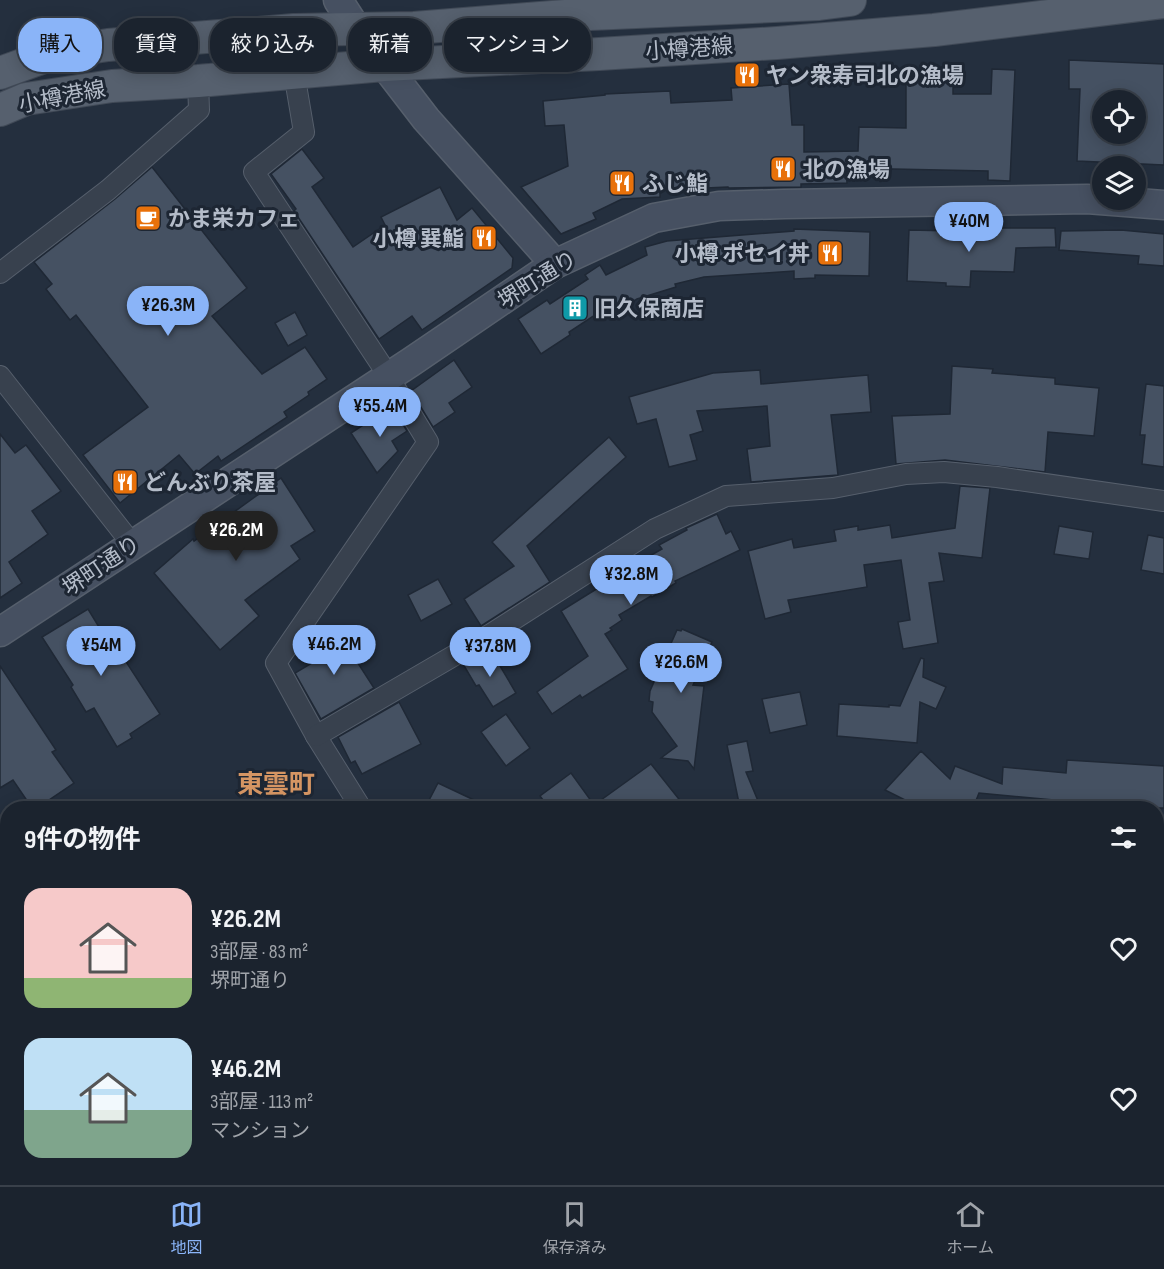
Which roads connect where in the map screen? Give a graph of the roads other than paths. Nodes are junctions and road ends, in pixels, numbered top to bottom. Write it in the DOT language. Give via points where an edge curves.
graph roads {
  1 [pos="338,0"];
  2 [pos="850,0"];
  3 [pos="1164,2"];
  4 [pos="350,18"];
  5 [pos="432,27"];
  6 [pos="348,28"];
  7 [pos="432,63"];
  8 [pos="348,68"];
  9 [pos="389,72"];
  10 [pos="0,73"];
  11 [pos="294,73"];
  12 [pos="198,81"];
  13 [pos="0,110"];
  14 [pos="1164,205"];
  15 [pos="555,264"];
  16 [pos="0,273"];
  17 [pos="0,376"];
  18 [pos="388,377"];
  19 [pos="1164,501"];
  20 [pos="132,544"];
  21 [pos="0,632"];
  22 [pos="316,736"];
  23 [pos="357,801"];
  1 -- 4 [label="street"];
  2 -- 5 [label="main road, 小樽港線"];
  3 -- 7 [label="main road, 小樽港線" via="934,30"];
  6 -- 10 [label="main road, 小樽港線" via="108,45 55,53"];
  8 -- 11 [label="main road, 小樽港線"];
  9 -- 15 [label="street" via="426,119"];
  11 -- 12 [label="main road, 小樽港線"];
  11 -- 18 [label="street" via="304,132 254,172"];
  12 -- 13 [label="main road, 小樽港線" via="112,86 26,99"];
  12 -- 16 [label="street" via="199,110 108,190"];
  14 -- 15 [label="street, 堺町通り" via="1087,199 719,206 654,218"];
  15 -- 18 [label="street, 堺町通り"];
  17 -- 20 [label="street"];
  18 -- 20 [label="street, 堺町通り"];
  18 -- 22 [label="street" via="428,442 276,663"];
  19 -- 22 [label="street" via="944,472 906,474 832,488 726,496 655,529 491,634"];
  20 -- 21 [label="street, 堺町通り"];
  22 -- 23 [label="street"];
}
